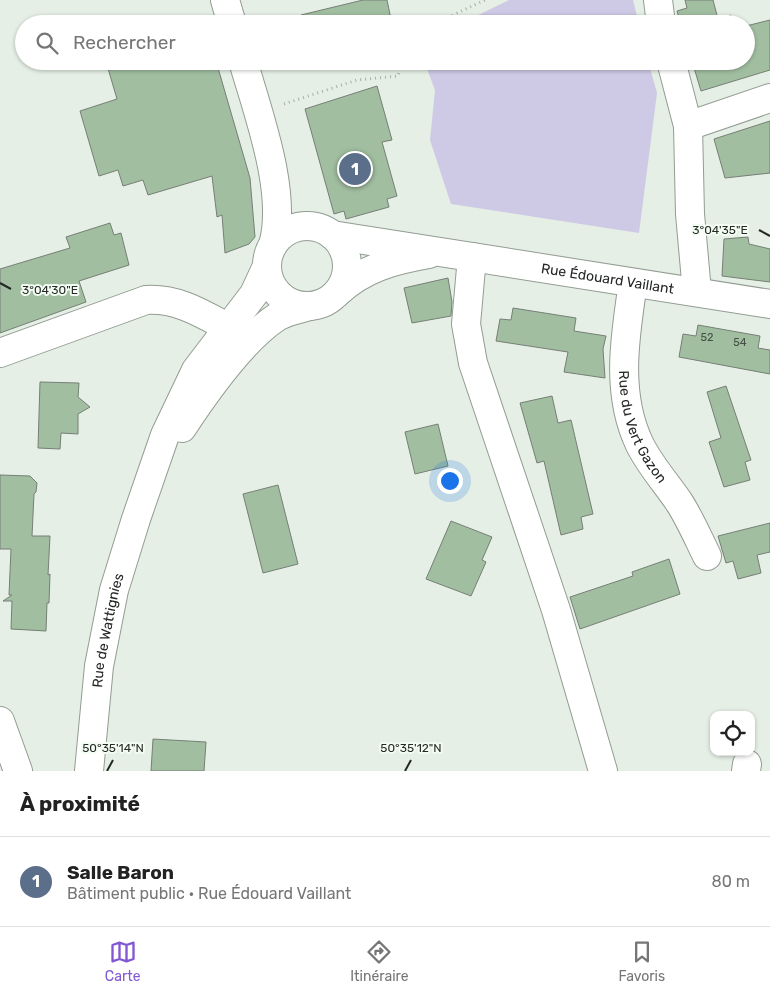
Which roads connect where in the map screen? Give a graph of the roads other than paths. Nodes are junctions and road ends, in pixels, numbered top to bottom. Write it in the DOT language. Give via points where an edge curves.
graph roads {
  1 [pos="226,0"];
  2 [pos="658,0"];
  3 [pos="230,15"];
  4 [pos="660,15"];
  5 [pos="246,70"];
  6 [pos="673,70"];
  7 [pos="770,98"];
  8 [pos="688,126"];
  9 [pos="271,159"];
  10 [pos="325,232"];
  11 [pos="446,254"];
  12 [pos="270,255"];
  13 [pos="472,258"];
  14 [pos="633,283"];
  15 [pos="697,292"];
  16 [pos="336,294"];
  17 [pos="770,304"];
  18 [pos="310,306"];
  19 [pos="227,327"];
  20 [pos="0,353"];
  21 [pos="146,493"];
  22 [pos="707,556"];
  23 [pos="0,721"];
  24 [pos="18,771"];
  25 [pos="89,771"];
  26 [pos="603,771"];
  1 -- 3 [label="street"];
  2 -- 4 [label="street"];
  5 -- 9 [label="street"];
  6 -- 8 [label="street"];
  7 -- 8 [label="street"];
  8 -- 15 [label="street" via="690,214"];
  9 -- 10 [label="street" via="295,204"];
  9 -- 12 [label="street" via="278,216"];
  10 -- 11 [label="street, Rue Édouard Vaillant"];
  10 -- 12 [label="street" via="297,228 284,234"];
  10 -- 16 [label="street" via="342,246 347,267 344,281"];
  11 -- 13 [label="street, Rue Édouard Vaillant"];
  11 -- 16 [label="street, Rue Édouard Vaillant" via="403,259 376,267 352,280"];
  12 -- 18 [label="street" via="270,281 277,293 289,302"];
  12 -- 19 [label="street, Rue de Wattignies" via="254,294"];
  13 -- 14 [label="street, Rue Édouard Vaillant"];
  13 -- 26 [label="street" via="466,324 473,364 556,610"];
  14 -- 15 [label="street, Rue Édouard Vaillant"];
  14 -- 22 [label="street, Rue du Vert Gazon" via="624,388 633,428 651,462 690,520"];
  15 -- 17 [label="street, Rue Édouard Vaillant"];
  16 -- 18 [label="street"];
  18 -- 21 [label="street, Rue de Wattignies" via="278,316 238,355 192,412"];
  19 -- 20 [label="street" via="182,304 146,300"];
  19 -- 21 [label="street, Rue de Wattignies" via="206,354 183,394 165,435"];
  21 -- 25 [label="street, Rue de Wattignies" via="121,566 104,638 92,716"];
  23 -- 24 [label="street"];
}
